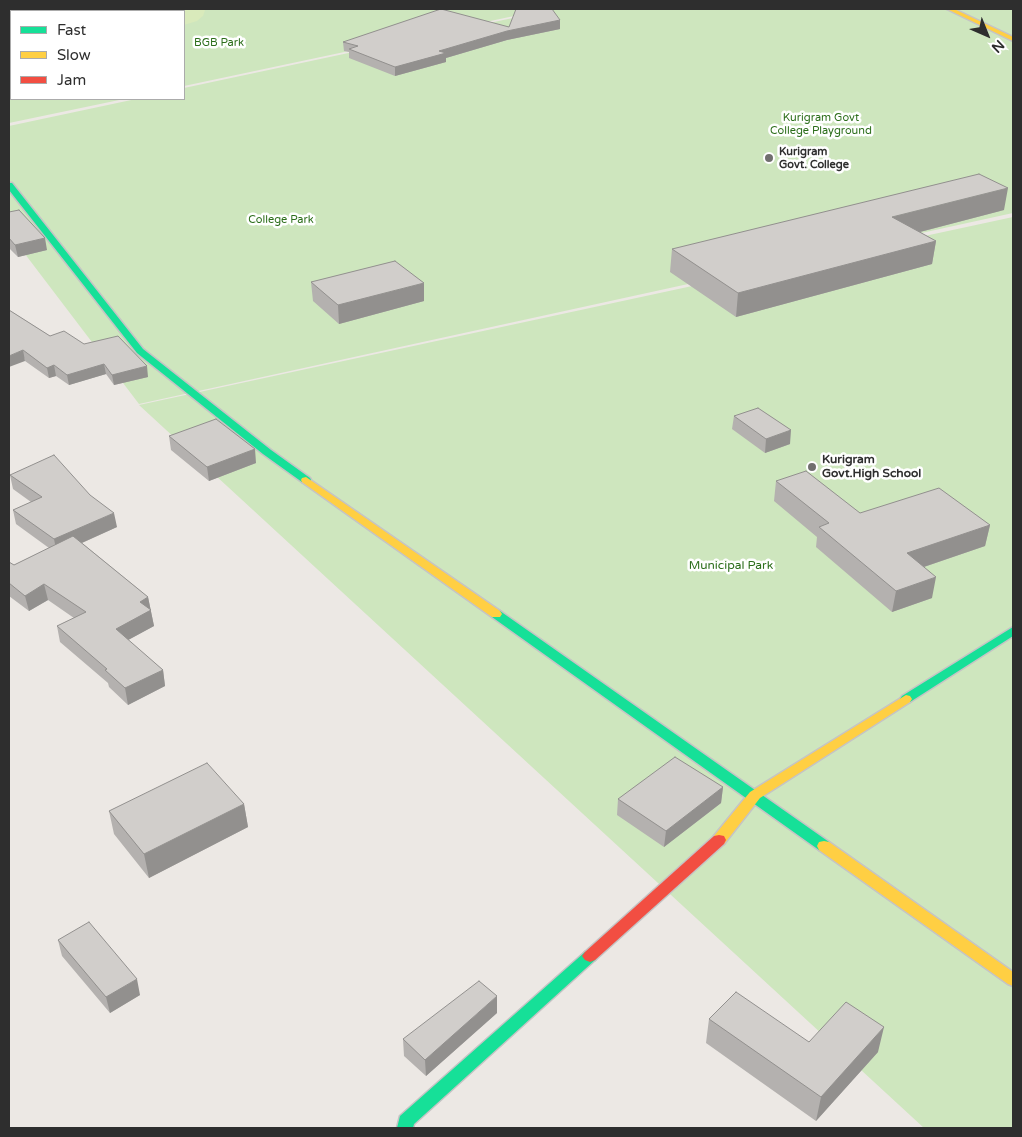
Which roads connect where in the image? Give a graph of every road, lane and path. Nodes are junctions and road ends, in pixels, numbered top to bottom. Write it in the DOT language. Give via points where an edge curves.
graph roads {
  1 [pos="950,9"];
  2 [pos="1013,39"];
  3 [pos="9,185"];
  4 [pos="1013,631"];
  5 [pos="755,796"];
  6 [pos="1013,980"];
  7 [pos="405,1128"];
  1 -- 2 [label="street"];
  3 -- 5 [label="street" via="140,350 267,452"];
  4 -- 5 [label="street"];
  5 -- 6 [label="street"];
  5 -- 7 [label="street" via="718,841 406,1122"];
}
